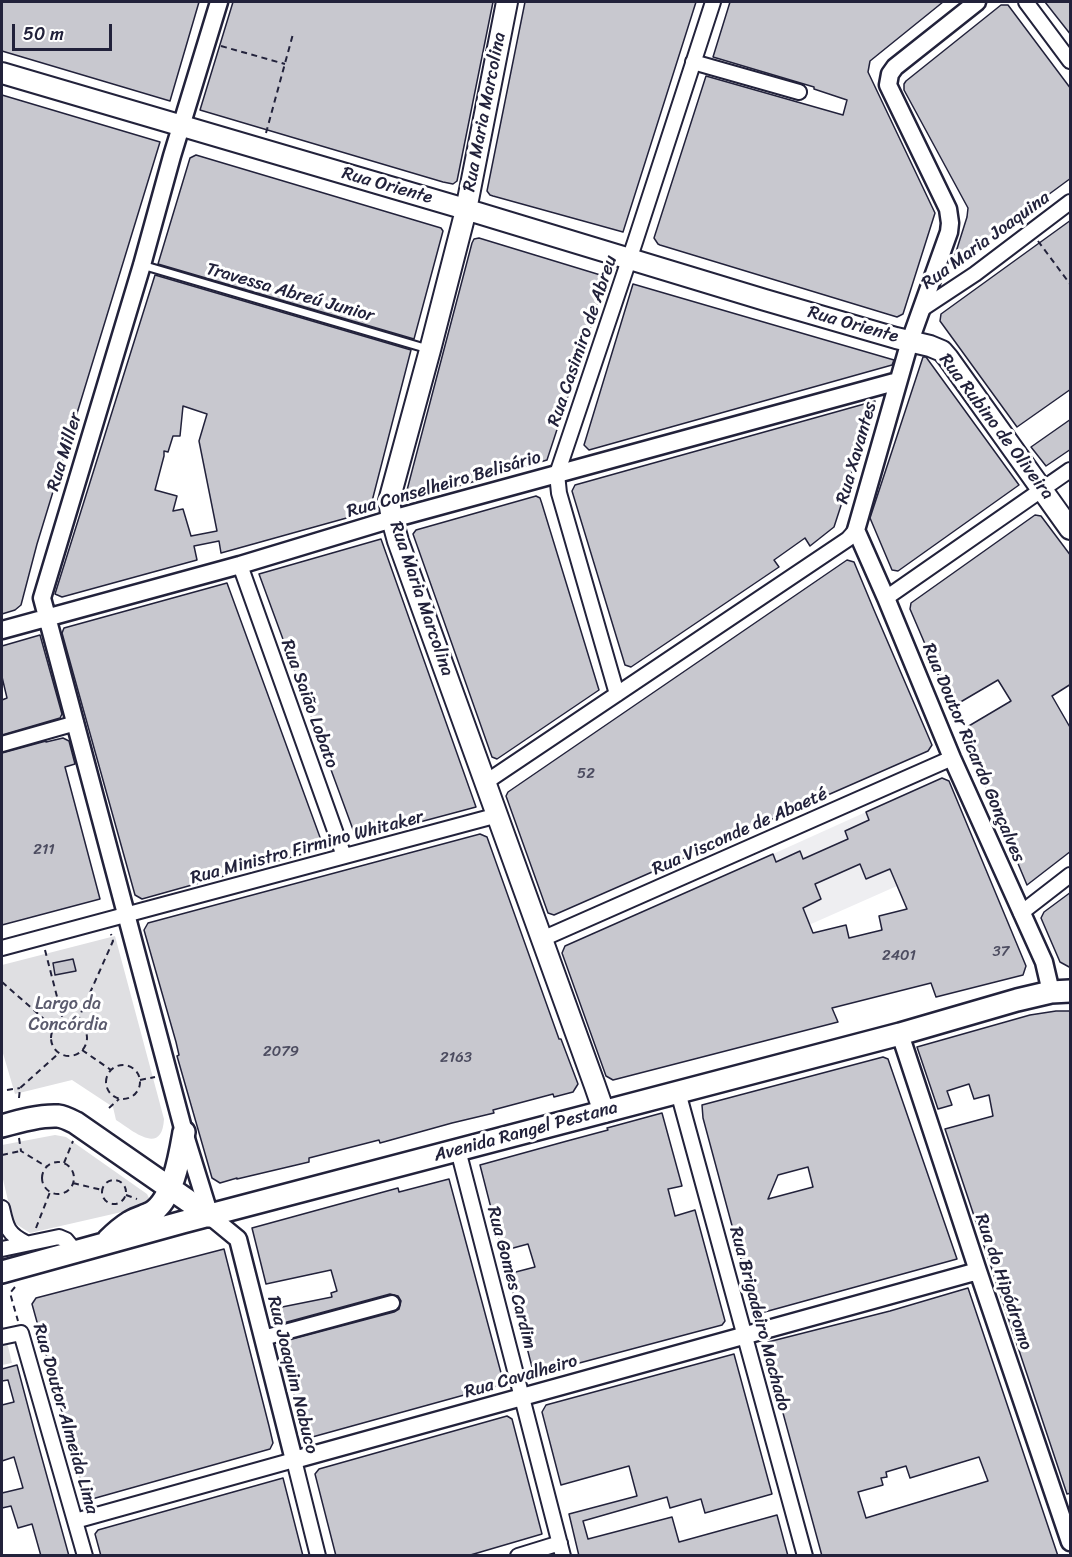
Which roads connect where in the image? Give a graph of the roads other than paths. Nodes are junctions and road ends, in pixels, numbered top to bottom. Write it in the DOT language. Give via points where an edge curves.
graph roads {
  1 [pos="219,2"];
  2 [pos="507,2"];
  3 [pos="713,2"];
  4 [pos="977,2"];
  5 [pos="1026,2"];
  6 [pos="1071,61"];
  7 [pos="693,62"];
  8 [pos="2,73"];
  9 [pos="799,92"];
  10 [pos="182,126"];
  11 [pos="1071,202"];
  12 [pos="466,210"];
  13 [pos="629,260"];
  14 [pos="142,265"];
  15 [pos="922,309"];
  16 [pos="910,341"];
  17 [pos="430,350"];
  18 [pos="898,381"];
  19 [pos="1071,471"];
  20 [pos="557,474"];
  21 [pos="1042,490"];
  22 [pos="392,519"];
  23 [pos="1071,529"];
  24 [pos="856,531"];
  25 [pos="240,565"];
  26 [pos="886,598"];
  27 [pos="48,617"];
  28 [pos="2,630"];
  29 [pos="617,694"];
  30 [pos="76,723"];
  31 [pos="2,744"];
  32 [pos="952,758"];
  33 [pos="486,782"];
  34 [pos="498,815"];
  35 [pos="344,856"];
  36 [pos="1071,875"];
  37 [pos="1021,913"];
  38 [pos="126,915"];
  39 [pos="542,939"];
  40 [pos="2,948"];
  41 [pos="1061,992"];
  42 [pos="900,1034"];
  43 [pos="678,1092"];
  44 [pos="604,1112"];
  45 [pos="2,1126"];
  46 [pos="183,1132"];
  47 [pos="458,1150"];
  48 [pos="170,1188"];
  49 [pos="2,1208"];
  50 [pos="210,1216"];
  51 [pos="30,1238"];
  52 [pos="104,1244"];
  53 [pos="2,1249"];
  54 [pos="76,1252"];
  55 [pos="11,1269"];
  56 [pos="978,1271"];
  57 [pos="392,1303"];
  58 [pos="744,1335"];
  59 [pos="2,1337"];
  60 [pos="263,1338"];
  61 [pos="523,1396"];
  62 [pos="294,1460"];
  63 [pos="75,1521"];
  64 [pos="1071,1542"];
  65 [pos="562,1549"];
  66 [pos="85,1556"];
  67 [pos="318,1556"];
  68 [pos="518,1556"];
  69 [pos="805,1556"];
  1 -- 10 [label="street, Rua Miller"];
  2 -- 12 [label="main road, Rua Maria Marcolina"];
  3 -- 7 [label="street, Rua Casimiro de Abreu"];
  4 -- 15 [label="street, Rua Xavantes" via="895,67 888,85 948,209 949,232"];
  5 -- 6 [label="street"];
  7 -- 9 [label="street"];
  7 -- 13 [label="street, Rua Casimiro de Abreu"];
  8 -- 10 [label="main road, Rua Oriente"];
  10 -- 12 [label="main road, Rua Oriente"];
  10 -- 14 [label="street, Rua Miller"];
  11 -- 15 [label="street, Rua Maria Joaquina"];
  12 -- 13 [label="main road, Rua Oriente"];
  12 -- 17 [label="main road, Rua Maria Marcolina"];
  13 -- 16 [label="main road, Rua Oriente"];
  13 -- 20 [label="street, Rua Casimiro de Abreu"];
  14 -- 17 [label="lane, Travessa Abreú Junior"];
  14 -- 27 [label="street, Rua Miller" via="42,594"];
  15 -- 16 [label="street, Rua Xavantes"];
  16 -- 18 [label="street, Rua Xavantes"];
  16 -- 21 [label="main road, Rua Rubino de Oliveira" via="937,348 948,358"];
  17 -- 22 [label="main road, Rua Maria Marcolina" via="390,501"];
  18 -- 20 [label="street, Rua Conselheiro Belisário"];
  18 -- 24 [label="street, Rua Xavantes"];
  19 -- 21 [label="street"];
  20 -- 22 [label="street, Rua Conselheiro Belisário"];
  20 -- 29 [label="street, Rua Casimiro de Abreu"];
  21 -- 23 [label="main road, Rua Rubino de Oliveira"];
  21 -- 26 [label="street"];
  22 -- 25 [label="street, Rua Conselheiro Belisário"];
  22 -- 33 [label="main road, Rua Maria Marcolina"];
  24 -- 26 [label="street, Rua Doutor Ricardo Gonçalves"];
  24 -- 29 [label="street, Rua Xavantes"];
  25 -- 27 [label="street, Rua Conselheiro Belisário"];
  25 -- 35 [label="street, Rua Saião Lobato"];
  26 -- 32 [label="street, Rua Doutor Ricardo Gonçalves"];
  27 -- 28 [label="street, Rua Conselheiro Belisário"];
  27 -- 30 [label="street, Rua Miller"];
  29 -- 33 [label="street, Rua Xavantes"];
  30 -- 31 [label="street"];
  30 -- 38 [label="street, Rua Miller"];
  32 -- 37 [label="street, Rua Doutor Ricardo Gonçalves"];
  32 -- 39 [label="street, Rua Visconde de Abaeté"];
  33 -- 34 [label="main road, Rua Maria Marcolina"];
  34 -- 35 [label="street, Rua Ministro Firmino Whitaker"];
  34 -- 39 [label="main road, Rua Maria Marcolina"];
  35 -- 38 [label="street, Rua Ministro Firmino Whitaker"];
  36 -- 37 [label="street"];
  37 -- 41 [label="street, Rua Doutor Ricardo Gonçalves"];
  38 -- 40 [label="street"];
  38 -- 46 [label="street"];
  39 -- 44 [label="main road, Rua Maria Marcolina"];
  41 -- 42 [label="main road, Avenida Rangel Pestana" via="1017,1000"];
  42 -- 43 [label="main road, Avenida Rangel Pestana"];
  42 -- 56 [label="street, Rua do Hipódromo"];
  43 -- 44 [label="main road, Avenida Rangel Pestana"];
  43 -- 58 [label="street, Rua Brigadeiro Machado"];
  44 -- 47 [label="main road, Avenida Rangel Pestana"];
  45 -- 48 [label="main road" via="52,1116 66,1118"];
  46 -- 48 [label="main road"];
  46 -- 50 [label="street"];
  47 -- 50 [label="main road, Avenida Rangel Pestana"];
  47 -- 61 [label="street, Rua Gomes Cardim"];
  48 -- 50 [label="main road"];
  48 -- 52 [label="main road" via="158,1207 122,1227"];
  49 -- 51 [label="street" via="11,1233 17,1239"];
  50 -- 52 [label="main road, Avenida Rangel Pestana"];
  50 -- 60 [label="street, Rua Joaquim Nabuco" via="238,1239"];
  51 -- 53 [label="street"];
  51 -- 54 [label="street" via="59,1237"];
  52 -- 54 [label="main road, Avenida Rangel Pestana"];
  54 -- 55 [label="main road, Avenida Rangel Pestana"];
  56 -- 58 [label="street, Rua Cavalheiro"];
  56 -- 64 [label="street, Rua do Hipódromo"];
  57 -- 60 [label="street"];
  58 -- 61 [label="street, Rua Cavalheiro"];
  58 -- 69 [label="street, Rua Brigadeiro Machado"];
  59 -- 63 [label="street, Rua Doutor Almeida Lima" via="21,1333"];
  60 -- 62 [label="street, Rua Joaquim Nabuco"];
  61 -- 62 [label="street, Rua Cavalheiro"];
  61 -- 65 [label="street, Rua Gomes Cardim"];
  62 -- 63 [label="street, Rua Cavalheiro"];
  62 -- 67 [label="street, Rua Joaquim Nabuco"];
  63 -- 66 [label="street, Rua Doutor Almeida Lima"];
  65 -- 68 [label="street"];
}
